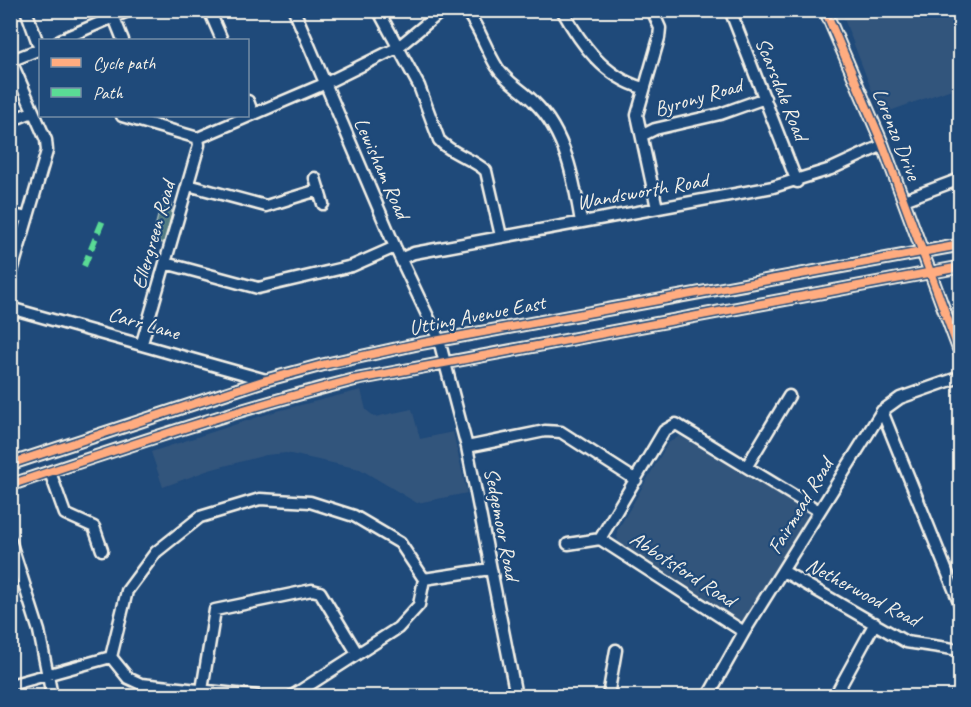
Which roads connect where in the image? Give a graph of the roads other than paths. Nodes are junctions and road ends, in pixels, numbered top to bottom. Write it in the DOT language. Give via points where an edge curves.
graph roads {
  1 [pos="26,10"];
  2 [pos="129,10"];
  3 [pos="209,10"];
  4 [pos="294,10"];
  5 [pos="378,10"];
  6 [pos="443,10"];
  7 [pos="465,10"];
  8 [pos="562,10"];
  9 [pos="652,10"];
  10 [pos="730,10"];
  11 [pos="825,10"];
  12 [pos="112,14"];
  13 [pos="62,39"];
  14 [pos="123,39"];
  15 [pos="222,39"];
  16 [pos="39,46"];
  17 [pos="397,48"];
  18 [pos="39,49"];
  19 [pos="11,61"];
  20 [pos="324,84"];
  21 [pos="643,88"];
  22 [pos="765,98"];
  23 [pos="249,103"];
  24 [pos="32,112"];
  25 [pos="253,114"];
  26 [pos="249,116"];
  27 [pos="125,117"];
  28 [pos="246,117"];
  29 [pos="10,121"];
  30 [pos="643,135"];
  31 [pos="198,138"];
  32 [pos="883,145"];
  33 [pos="315,178"];
  34 [pos="960,179"];
  35 [pos="797,182"];
  36 [pos="188,185"];
  37 [pos="318,190"];
  38 [pos="904,200"];
  39 [pos="323,204"];
  40 [pos="657,208"];
  41 [pos="10,214"];
  42 [pos="27,218"];
  43 [pos="581,222"];
  44 [pos="501,236"];
  45 [pos="960,245"];
  46 [pos="395,247"];
  47 [pos="924,251"];
  48 [pos="402,258"];
  49 [pos="165,263"];
  50 [pos="960,267"];
  51 [pos="931,272"];
  52 [pos="10,278"];
  53 [pos="10,308"];
  54 [pos="439,340"];
  55 [pos="142,343"];
  56 [pos="960,353"];
  57 [pos="445,361"];
  58 [pos="960,377"];
  59 [pos="266,380"];
  60 [pos="789,396"];
  61 [pos="882,411"];
  62 [pos="467,447"];
  63 [pos="10,464"];
  64 [pos="747,466"];
  65 [pos="50,472"];
  66 [pos="636,480"];
  67 [pos="10,485"];
  68 [pos="819,511"];
  69 [pos="600,539"];
  70 [pos="10,540"];
  71 [pos="568,544"];
  72 [pos="102,550"];
  73 [pos="490,569"];
  74 [pos="783,571"];
  75 [pos="424,579"];
  76 [pos="960,604"];
  77 [pos="875,623"];
  78 [pos="744,632"];
  79 [pos="616,650"];
  80 [pos="960,650"];
  81 [pos="357,653"];
  82 [pos="111,657"];
  83 [pos="48,674"];
  84 [pos="10,685"];
  85 [pos="960,689"];
  86 [pos="202,690"];
  87 [pos="52,696"];
  88 [pos="256,696"];
  89 [pos="292,696"];
  90 [pos="516,696"];
  91 [pos="608,696"];
  92 [pos="708,696"];
  93 [pos="835,696"];
  94 [pos="957,696"];
  1 -- 16 [label="street"];
  2 -- 12 [label="street"];
  3 -- 15 [label="street"];
  4 -- 20 [label="street, Lewisham Road"];
  5 -- 17 [label="street"];
  6 -- 17 [label="street"];
  7 -- 43 [label="street" via="497,67 536,103 557,135 573,176"];
  8 -- 21 [label="street" via="579,40 605,66 625,82"];
  9 -- 21 [label="street" via="660,28 659,38"];
  10 -- 22 [label="street, Scarsdale Road"];
  11 -- 32 [label="street, Lorenzo Drive"];
  12 -- 13 [label="street"];
  12 -- 14 [label="street"];
  17 -- 20 [label="street"];
  17 -- 44 [label="street" via="419,86 439,140 486,171"];
  18 -- 19 [label="street"];
  19 -- 24 [label="street"];
  20 -- 25 [label="street"];
  20 -- 46 [label="street, Lewisham Road"];
  21 -- 30 [label="street" via="637,115"];
  22 -- 30 [label="street, Byrony Road"];
  22 -- 35 [label="street, Scarsdale Road"];
  23 -- 25 [label="street"];
  24 -- 29 [label="street"];
  24 -- 42 [label="street" via="46,140 47,151"];
  25 -- 26 [label="street"];
  27 -- 31 [label="street"];
  28 -- 31 [label="street"];
  30 -- 40 [label="street"];
  31 -- 36 [label="street, Ellergreen Road"];
  32 -- 35 [label="street, Wandsworth Road"];
  32 -- 38 [label="street, Lorenzo Drive"];
  33 -- 37 [label="street"];
  34 -- 38 [label="street, Lorenzo Drive"];
  35 -- 40 [label="street, Wandsworth Road"];
  36 -- 37 [label="street" via="266,206"];
  36 -- 49 [label="street, Ellergreen Road"];
  37 -- 39 [label="street"];
  38 -- 47 [label="street, Lorenzo Drive"];
  40 -- 43 [label="street, Wandsworth Road"];
  41 -- 42 [label="street"];
  42 -- 52 [label="street"];
  43 -- 44 [label="street, Wandsworth Road"];
  44 -- 48 [label="street, Wandsworth Road"];
  45 -- 47 [label="street, Utting Avenue East"];
  46 -- 48 [label="street, Lewisham Road"];
  46 -- 49 [label="street" via="352,266 258,288"];
  47 -- 51 [label="street, Lorenzo Drive"];
  47 -- 54 [label="street, Utting Avenue East"];
  48 -- 54 [label="street, Lewisham Road"];
  49 -- 55 [label="street, Ellergreen Road"];
  50 -- 51 [label="street, Utting Avenue East"];
  51 -- 56 [label="street, Lorenzo Drive"];
  51 -- 57 [label="street, Utting Avenue East"];
  53 -- 55 [label="street, Carr Lane"];
  54 -- 57 [label="street, Sedgemoor Road"];
  54 -- 59 [label="street, Utting Avenue East"];
  55 -- 59 [label="street, Carr Lane"];
  57 -- 62 [label="street, Sedgemoor Road"];
  57 -- 65 [label="street, Utting Avenue East" via="282,398"];
  58 -- 61 [label="street, Fairmead Road" via="900,398"];
  59 -- 63 [label="street, Utting Avenue East"];
  60 -- 64 [label="street"];
  61 -- 68 [label="street, Fairmead Road"];
  61 -- 76 [label="street"];
  62 -- 66 [label="street" via="545,431 561,432"];
  62 -- 73 [label="street, Sedgemoor Road"];
  64 -- 66 [label="street, Abbotsford Road" via="676,424 664,431"];
  64 -- 68 [label="street, Abbotsford Road"];
  65 -- 67 [label="street, Utting Avenue East"];
  65 -- 72 [label="street" via="65,514 94,527"];
  66 -- 69 [label="street, Abbotsford Road"];
  68 -- 74 [label="street, Fairmead Road"];
  69 -- 71 [label="street, Abbotsford Road"];
  69 -- 78 [label="street, Abbotsford Road"];
  70 -- 83 [label="street" via="32,603"];
  73 -- 75 [label="street"];
  73 -- 90 [label="street, Sedgemoor Road"];
  74 -- 77 [label="street, Netherwood Road"];
  74 -- 78 [label="street, Fairmead Road"];
  75 -- 81 [label="street" via="419,605 398,628"];
  75 -- 82 [label="street" via="400,543 354,516 310,502 260,499 200,517 156,552 127,591"];
  77 -- 80 [label="street, Netherwood Road" via="906,642"];
  77 -- 93 [label="street"];
  78 -- 92 [label="street, Fairmead Road"];
  79 -- 91 [label="street"];
  81 -- 86 [label="street" via="320,592 312,590 215,610"];
  81 -- 89 [label="street"];
  82 -- 83 [label="street"];
  82 -- 86 [label="street" via="128,678 141,684"];
  83 -- 84 [label="street"];
  83 -- 87 [label="street"];
  85 -- 94 [label="street"];
  86 -- 88 [label="street"];
}
